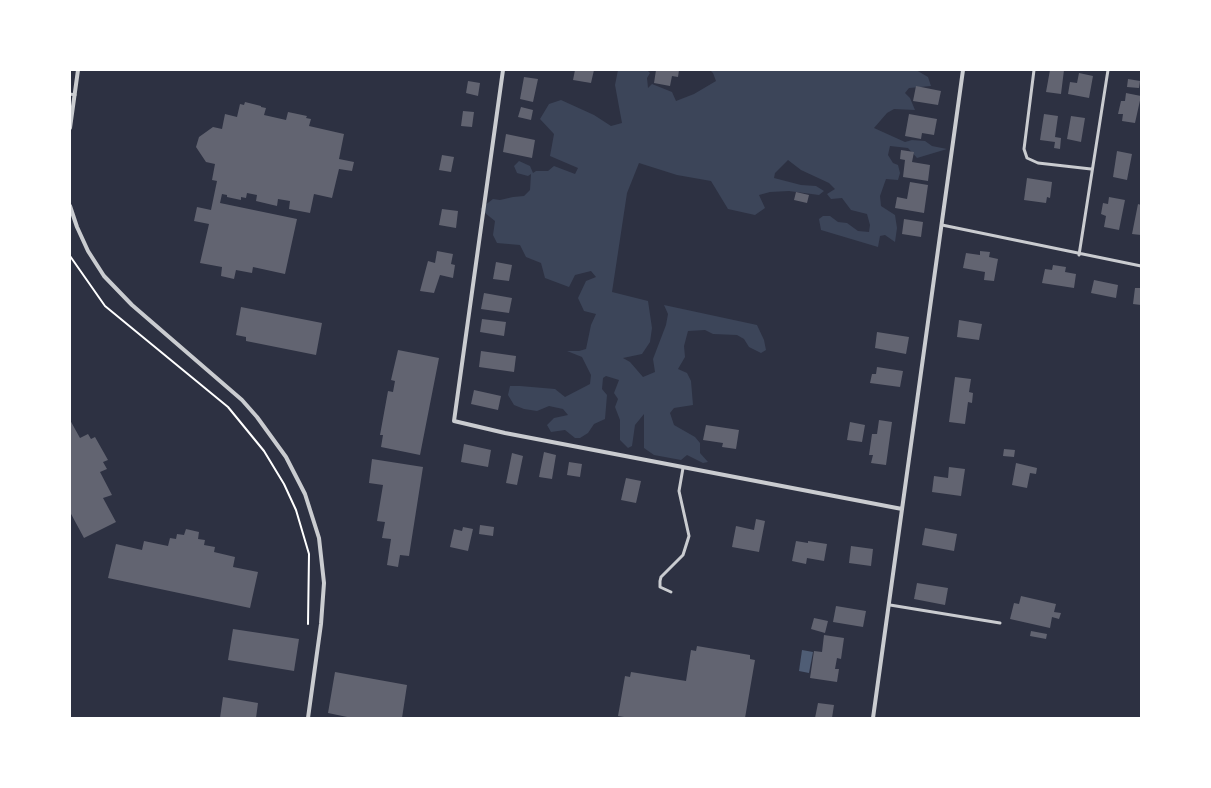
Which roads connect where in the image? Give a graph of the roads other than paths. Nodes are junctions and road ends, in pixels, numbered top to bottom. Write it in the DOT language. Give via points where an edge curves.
graph roads {
  1 [pos="78,70"];
  2 [pos="503,70"];
  3 [pos="963,70"];
  4 [pos="1034,70"];
  5 [pos="1108,70"];
  6 [pos="72,94"];
  7 [pos="70,128"];
  8 [pos="1092,169"];
  9 [pos="70,206"];
  10 [pos="942,226"];
  11 [pos="1079,254"];
  12 [pos="1141,266"];
  13 [pos="683,468"];
  14 [pos="902,509"];
  15 [pos="671,592"];
  16 [pos="890,605"];
  17 [pos="1000,623"];
  18 [pos="308,718"];
  19 [pos="873,718"];
  1 -- 6 [label="street"];
  2 -- 13 [label="street" via="454,421 487,430"];
  3 -- 10 [label="street"];
  4 -- 8 [label="lane" via="1024,149 1027,158 1038,162"];
  5 -- 8 [label="lane"];
  6 -- 7 [label="street"];
  8 -- 11 [label="lane"];
  9 -- 18 [label="street" via="88,251 104,276 132,305 242,400 286,457 305,494 319,538 324,583"];
  10 -- 11 [label="lane"];
  10 -- 14 [label="street"];
  11 -- 12 [label="lane"];
  13 -- 14 [label="street"];
  13 -- 15 [label="lane" via="679,491 689,536 683,555 661,577 660,587"];
  14 -- 16 [label="street"];
  16 -- 17 [label="lane"];
  16 -- 19 [label="street"];
}
